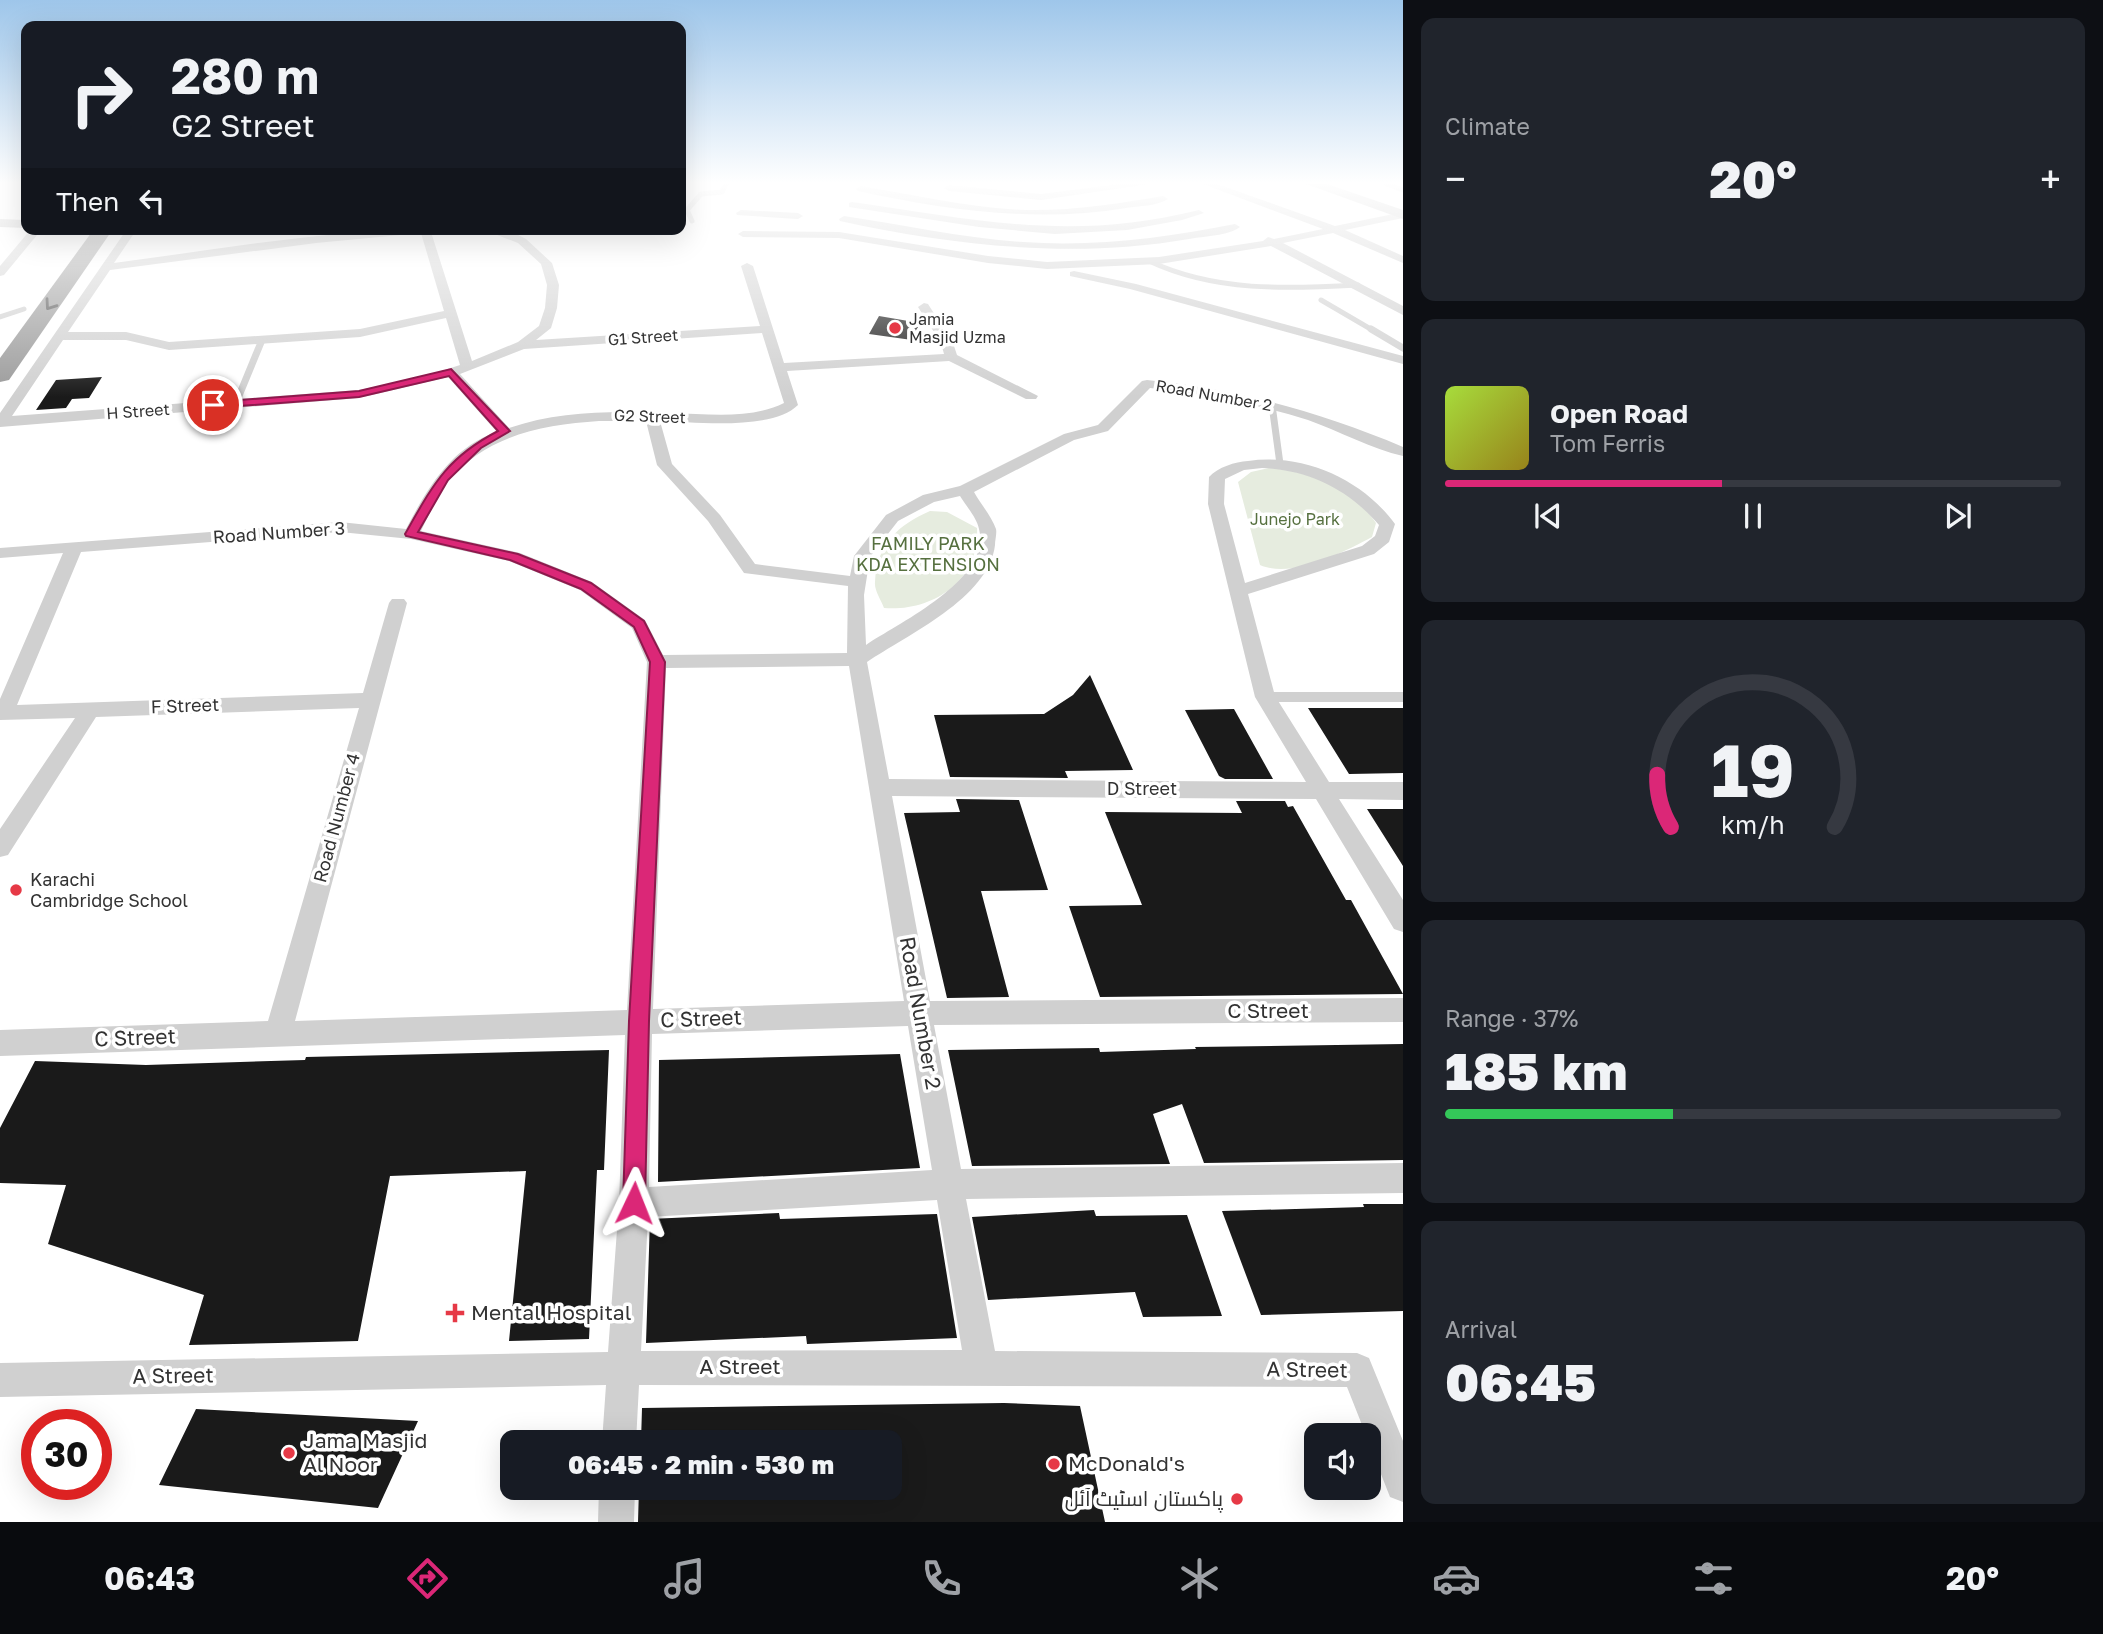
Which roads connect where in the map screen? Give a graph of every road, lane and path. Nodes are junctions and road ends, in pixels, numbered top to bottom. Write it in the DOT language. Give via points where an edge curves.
graph roads {
  1 [pos="15,255"];
  2 [pos="62,255"];
  3 [pos="85,255"];
  4 [pos="116,255"];
  5 [pos="201,255"];
  6 [pos="433,255"];
  7 [pos="537,255"];
  8 [pos="966,255"];
  9 [pos="1188,255"];
  10 [pos="1298,255"];
  11 [pos="1149,261"];
  12 [pos="1057,265"];
  13 [pos="747,266"];
  14 [pos="109,267"];
  15 [pos="0,273"];
  16 [pos="1358,285"];
  17 [pos="1321,300"];
  18 [pos="924,307"];
  19 [pos="24,309"];
  20 [pos="1403,312"];
  21 [pos="450,313"];
  22 [pos="0,317"];
  23 [pos="765,329"];
  24 [pos="59,336"];
  25 [pos="262,340"];
  26 [pos="0,341"];
  27 [pos="522,345"];
  28 [pos="1403,348"];
  29 [pos="951,357"];
  30 [pos="1403,360"];
  31 [pos="467,367"];
  32 [pos="780,367"];
  33 [pos="451,372"];
  34 [pos="0,375"];
  35 [pos="1031,396"];
  36 [pos="236,403"];
  37 [pos="1272,404"];
  38 [pos="652,417"];
  39 [pos="1,422"];
  40 [pos="504,431"];
  41 [pos="1403,452"];
  42 [pos="1280,464"];
  43 [pos="965,490"];
  44 [pos="411,534"];
  45 [pos="74,548"];
  46 [pos="0,554"];
  47 [pos="857,582"];
  48 [pos="1240,591"];
  49 [pos="398,603"];
  50 [pos="857,659"];
  51 [pos="657,662"];
  52 [pos="1265,697"];
  53 [pos="1403,697"];
  54 [pos="370,700"];
  55 [pos="91,709"];
  56 [pos="2,713"];
  57 [pos="882,787"];
  58 [pos="1325,791"];
  59 [pos="1403,791"];
  60 [pos="0,848"];
  61 [pos="1403,920"];
  62 [pos="1403,1010"];
  63 [pos="920,1013"];
  64 [pos="639,1021"];
  65 [pos="278,1033"];
  66 [pos="0,1043"];
  67 [pos="1403,1178"];
  68 [pos="950,1184"];
  69 [pos="634,1203"];
  70 [pos="981,1367"];
  71 [pos="622,1368"];
  72 [pos="0,1380"];
  73 [pos="619,1430"];
  74 [pos="1403,1484"];
  75 [pos="617,1500"];
  76 [pos="616,1522"];
  1 -- 15 [label="street"];
  2 -- 19 [label="highway"];
  3 -- 34 [label="highway, one-way"];
  4 -- 14 [label="street"];
  5 -- 14 [label="street"];
  6 -- 21 [label="street"];
  7 -- 27 [label="street, H Street" via="546,263 553,285 551,308 545,328"];
  8 -- 12 [label="street"];
  9 -- 11 [label="street"];
  10 -- 16 [label="street"];
  11 -- 12 [label="street"];
  11 -- 16 [label="lane" via="1162,269 1230,284 1269,288"];
  12 -- 30 [label="street" via="1065,272"];
  13 -- 23 [label="street, G2 Street"];
  14 -- 24 [label="street"];
  16 -- 20 [label="street"];
  17 -- 28 [label="lane"];
  18 -- 29 [label="street"];
  19 -- 22 [label="lane"];
  19 -- 26 [label="highway"];
  21 -- 25 [label="street" via="360,333"];
  21 -- 31 [label="street"];
  23 -- 27 [label="street, G1 Street"];
  23 -- 32 [label="street, G2 Street"];
  24 -- 25 [label="street" via="126,336 169,346"];
  24 -- 39 [label="street"];
  25 -- 36 [label="lane"];
  27 -- 31 [label="street, H Street"];
  29 -- 32 [label="street"];
  29 -- 35 [label="street"];
  31 -- 33 [label="street, H Street"];
  32 -- 38 [label="street, G2 Street" via="791,405 779,413"];
  33 -- 36 [label="street, H Street" via="359,394"];
  33 -- 40 [label="street"];
  36 -- 39 [label="street, H Street"];
  37 -- 41 [label="street, Road Number 2" via="1354,430"];
  37 -- 42 [label="lane"];
  37 -- 43 [label="street, Road Number 2" via="1147,384 1103,428 1069,437"];
  38 -- 40 [label="street, G2 Street" via="599,414"];
  38 -- 47 [label="street" via="665,465 714,518 750,569"];
  40 -- 44 [label="street, G2 Street" via="477,446 443,478"];
  42 -- 48 [label="street" via="1242,466 1217,477 1216,504"];
  42 -- 48 [label="street" via="1321,475 1356,492 1387,524 1383,538 1368,550"];
  43 -- 47 [label="street, Road Number 2" via="929,498 892,518 862,556"];
  43 -- 50 [label="street" via="988,530 985,555 976,572 949,600"];
  44 -- 45 [label="street, Road Number 3" via="340,527"];
  44 -- 51 [label="street, Road Number 3" via="514,557 586,586 639,624"];
  45 -- 46 [label="street, Road Number 3"];
  45 -- 56 [label="street"];
  47 -- 50 [label="street, Road Number 2"];
  48 -- 52 [label="street"];
  49 -- 54 [label="street, Road Number 4"];
  50 -- 51 [label="street"];
  50 -- 57 [label="street, Road Number 2"];
  51 -- 64 [label="street, Road Number 3"];
  52 -- 53 [label="lane"];
  52 -- 58 [label="street"];
  54 -- 55 [label="street, F Street"];
  54 -- 65 [label="street, Road Number 4"];
  55 -- 56 [label="street, F Street"];
  55 -- 60 [label="street"];
  57 -- 58 [label="street, D Street"];
  57 -- 63 [label="street, Road Number 2"];
  58 -- 59 [label="street, D Street"];
  58 -- 61 [label="street"];
  62 -- 63 [label="street, C Street"];
  63 -- 64 [label="street, C Street"];
  63 -- 68 [label="street, Road Number 2"];
  64 -- 65 [label="street, C Street"];
  64 -- 69 [label="street, Road Number 3"];
  65 -- 66 [label="street, C Street"];
  67 -- 68 [label="street"];
  68 -- 69 [label="street"];
  68 -- 70 [label="street, Road Number 2"];
  69 -- 71 [label="street, Road Number 3"];
  70 -- 71 [label="street, A Street"];
  70 -- 74 [label="street, A Street" via="1357,1370"];
  71 -- 72 [label="street, A Street"];
  71 -- 73 [label="street, Road Number 3"];
  75 -- 76 [label="street"];
}
